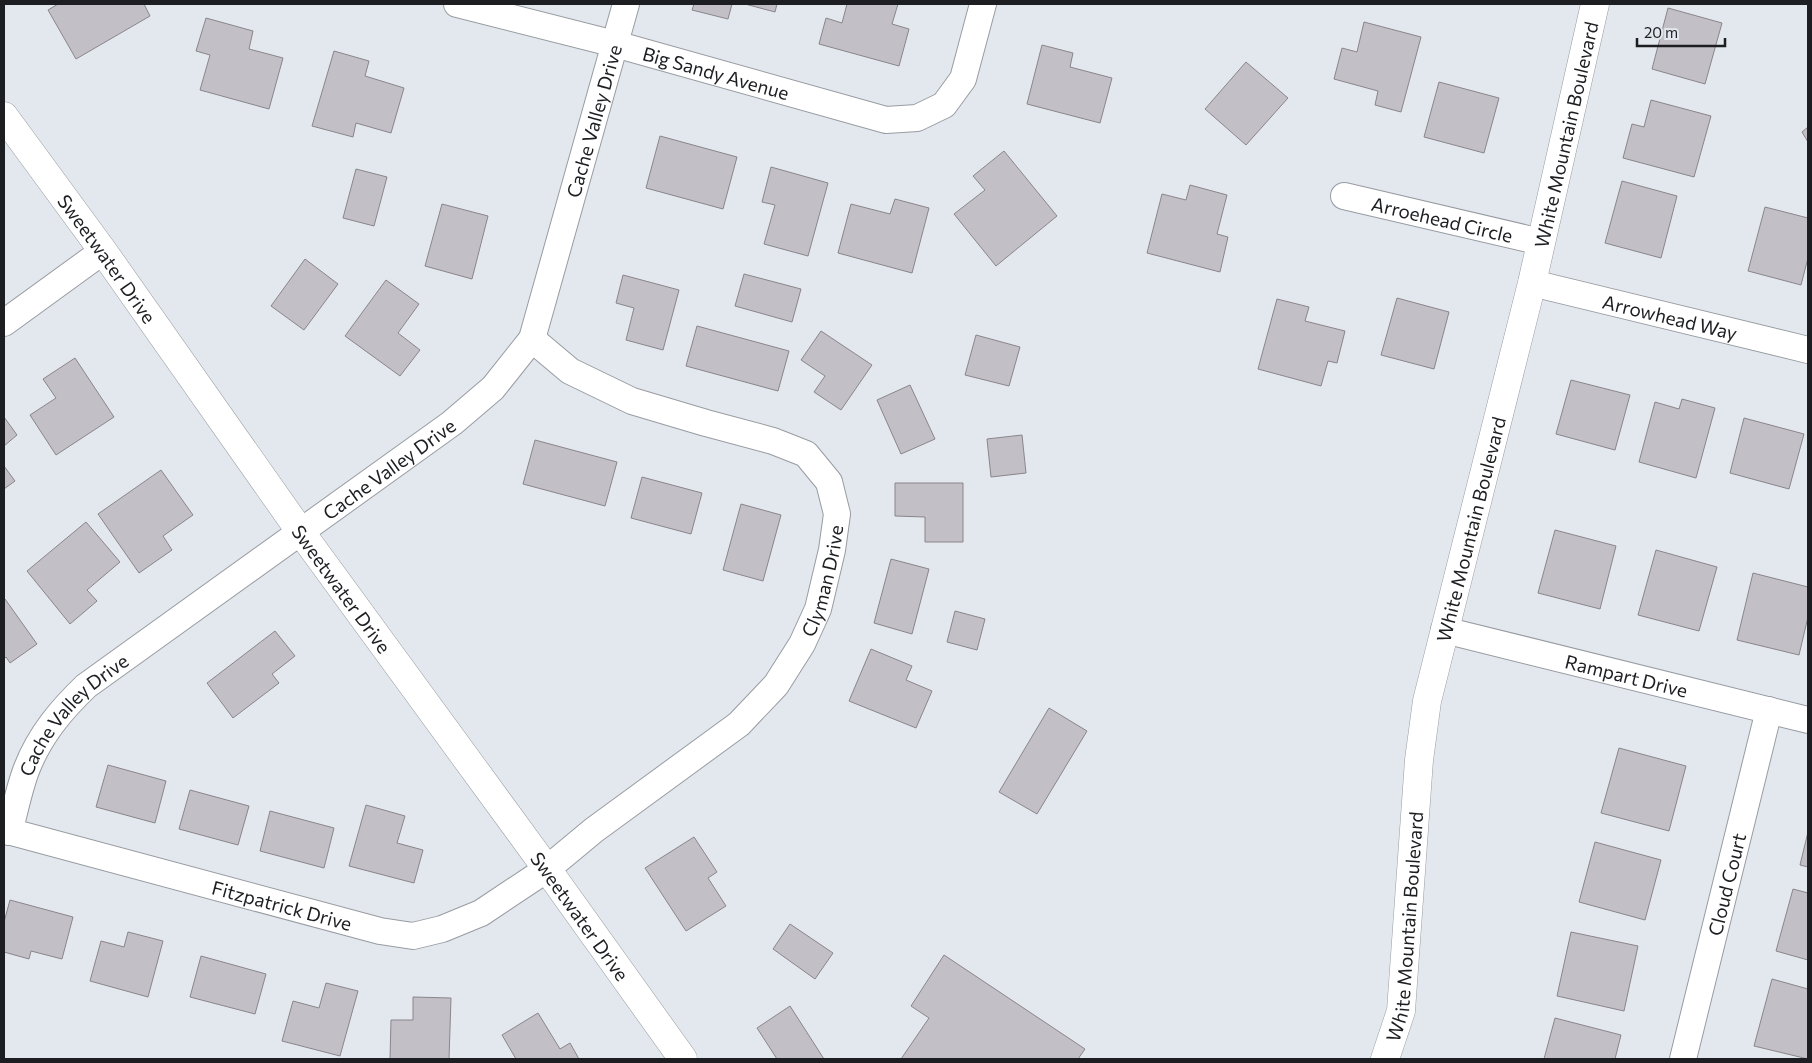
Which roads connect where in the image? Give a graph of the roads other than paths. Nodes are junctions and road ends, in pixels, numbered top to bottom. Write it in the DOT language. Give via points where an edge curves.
graph roads {
  1 [pos="457,4"];
  2 [pos="626,4"];
  3 [pos="984,4"];
  4 [pos="1595,4"];
  5 [pos="616,44"];
  6 [pos="4,116"];
  7 [pos="1344,196"];
  8 [pos="1541,242"];
  9 [pos="103,251"];
  10 [pos="1532,283"];
  11 [pos="4,323"];
  12 [pos="532,338"];
  13 [pos="1808,350"];
  14 [pos="300,531"];
  15 [pos="1444,630"];
  16 [pos="1769,710"];
  17 [pos="1808,720"];
  18 [pos="7,831"];
  19 [pos="547,869"];
  20 [pos="683,1059"];
  21 [pos="1385,1059"];
  22 [pos="1683,1059"];
  1 -- 5 [label="street, Big Sandy Avenue"];
  2 -- 5 [label="street, Cache Valley Drive"];
  3 -- 5 [label="street, Big Sandy Avenue" via="963,79 944,104 917,118 886,120"];
  4 -- 8 [label="street, White Mountain Boulevard"];
  5 -- 12 [label="street, Cache Valley Drive"];
  6 -- 9 [label="street, Sweetwater Drive"];
  7 -- 8 [label="street, Arroehead Circle"];
  8 -- 10 [label="street, White Mountain Boulevard"];
  9 -- 11 [label="street"];
  9 -- 14 [label="street, Sweetwater Drive"];
  10 -- 13 [label="street, Arrowhead Way"];
  10 -- 15 [label="street, White Mountain Boulevard"];
  12 -- 14 [label="street, Cache Valley Drive" via="493,388 452,423"];
  12 -- 19 [label="street, Clyman Drive" via="570,372 632,401 773,441 806,454 829,482 837,514 818,609 802,644 776,685 739,724 594,830"];
  14 -- 18 [label="street, Cache Valley Drive" via="86,686 64,707 44,734 27,768"];
  14 -- 19 [label="street, Sweetwater Drive"];
  15 -- 16 [label="street, Rampart Drive"];
  15 -- 21 [label="street, White Mountain Boulevard" via="1427,701 1419,760 1401,1011"];
  16 -- 17 [label="street, Rampart Drive"];
  16 -- 22 [label="street, Cloud Court"];
  18 -- 19 [label="street, Fitzpatrick Drive" via="380,931 413,936 442,929 481,913"];
  19 -- 20 [label="street, Sweetwater Drive"];
}
